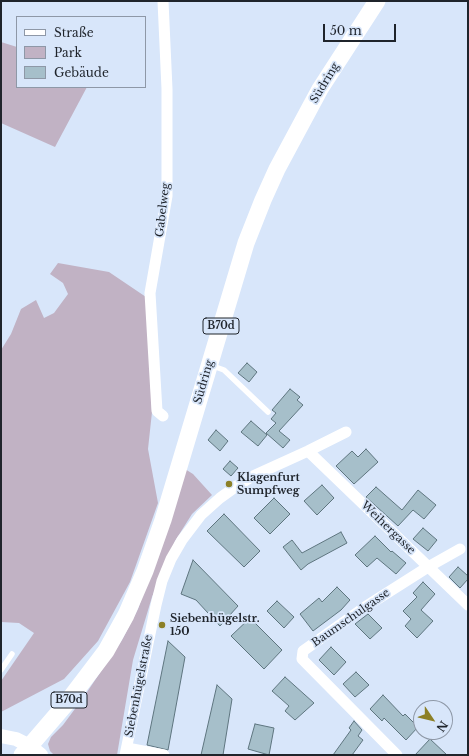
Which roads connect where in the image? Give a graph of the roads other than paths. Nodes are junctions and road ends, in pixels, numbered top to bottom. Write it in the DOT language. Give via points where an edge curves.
graph roads {
  1 [pos="163,1"];
  2 [pos="377,1"];
  3 [pos="209,364"];
  4 [pos="268,412"];
  5 [pos="163,416"];
  6 [pos="346,432"];
  7 [pos="308,451"];
  8 [pos="460,549"];
  9 [pos="428,567"];
  10 [pos="468,605"];
  11 [pos="12,654"];
  12 [pos="1,670"];
  13 [pos="1,736"];
  14 [pos="31,752"];
  15 [pos="126,752"];
  16 [pos="164,755"];
  17 [pos="397,755"];
  1 -- 5 [label="street, Gabelweg" via="167,196 150,293 157,411"];
  2 -- 3 [label="main road, Südring / B70d" via="320,89 277,169 246,243"];
  3 -- 4 [label="lane" via="224,370"];
  3 -- 14 [label="main road, Südring / B70d" via="163,520 126,615 106,651"];
  6 -- 7 [label="street, Siebenhügelstraße"];
  7 -- 9 [label="street, Weihergasse"];
  7 -- 15 [label="street, Siebenhügelstraße" via="253,476 232,489 201,515 182,540 162,582"];
  8 -- 9 [label="street, Baumschulgasse"];
  9 -- 10 [label="street, Weihergasse"];
  9 -- 17 [label="street, Baumschulgasse" via="303,651 302,659"];
  11 -- 12 [label="lane"];
  13 -- 14 [label="street" via="16,739"];
  15 -- 16 [label="street"];
}
